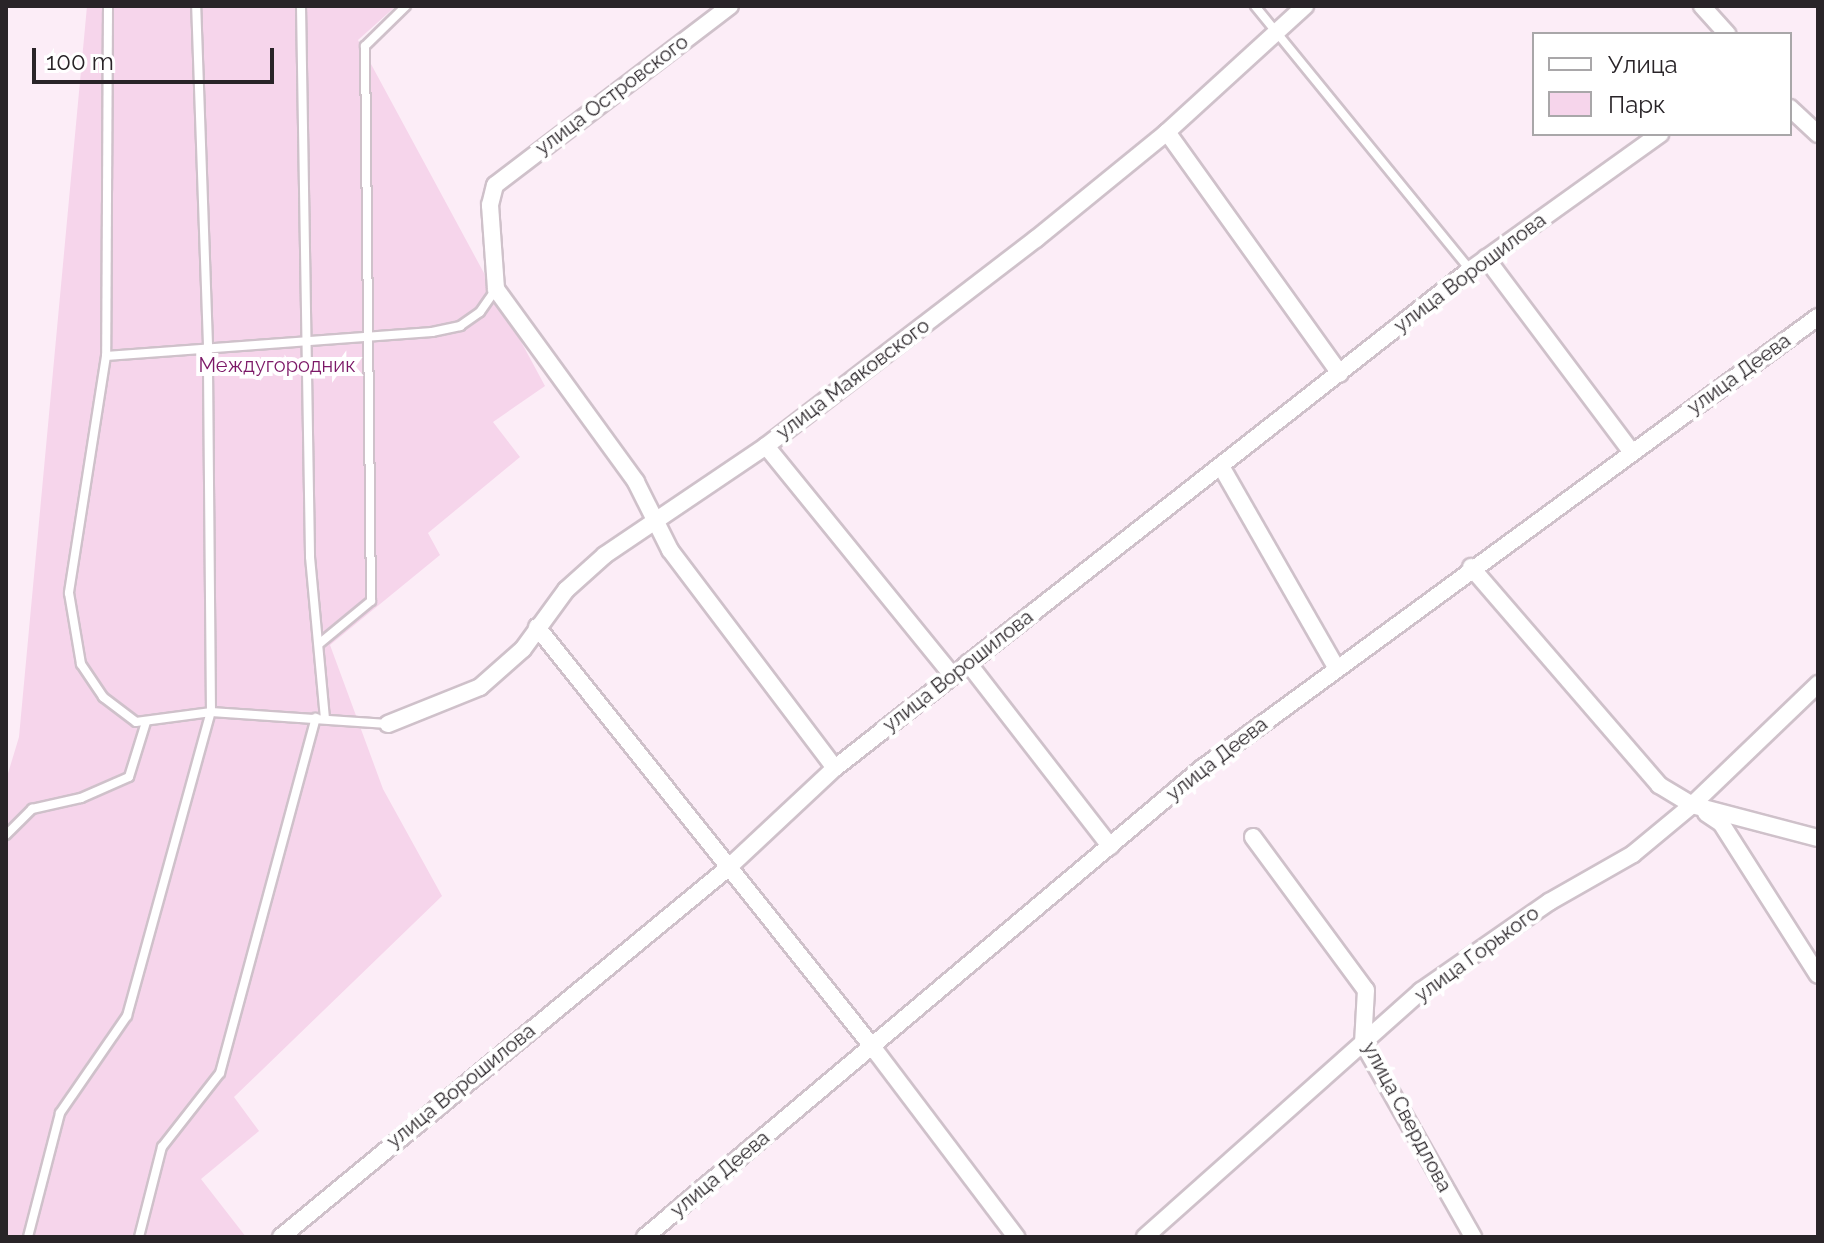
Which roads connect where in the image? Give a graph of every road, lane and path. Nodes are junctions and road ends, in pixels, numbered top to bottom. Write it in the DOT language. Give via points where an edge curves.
graph roads {
  1 [pos="108,6"];
  2 [pos="196,6"];
  3 [pos="301,6"];
  4 [pos="406,6"];
  5 [pos="730,6"];
  6 [pos="1255,6"];
  7 [pos="1305,6"];
  8 [pos="1702,6"];
  9 [pos="1275,31"];
  10 [pos="1725,32"];
  11 [pos="1792,110"];
  12 [pos="1167,132"];
  13 [pos="1818,134"];
  14 [pos="1657,136"];
  15 [pos="1486,258"];
  16 [pos="1470,270"];
  17 [pos="496,289"];
  18 [pos="1818,317"];
  19 [pos="368,338"];
  20 [pos="308,343"];
  21 [pos="208,345"];
  22 [pos="106,356"];
  23 [pos="1340,374"];
  24 [pos="766,446"];
  25 [pos="1631,451"];
  26 [pos="1222,468"];
  27 [pos="657,517"];
  28 [pos="1471,567"];
  29 [pos="537,627"];
  30 [pos="320,643"];
  31 [pos="968,663"];
  32 [pos="1336,667"];
  33 [pos="952,675"];
  34 [pos="1818,684"];
  35 [pos="211,712"];
  36 [pos="320,718"];
  37 [pos="146,722"];
  38 [pos="388,724"];
  39 [pos="835,768"];
  40 [pos="1692,805"];
  41 [pos="6,835"];
  42 [pos="1253,837"];
  43 [pos="1818,838"];
  44 [pos="1110,846"];
  45 [pos="728,868"];
  46 [pos="1818,975"];
  47 [pos="1363,1043"];
  48 [pos="871,1045"];
  49 [pos="28,1237"];
  50 [pos="139,1237"];
  51 [pos="281,1237"];
  52 [pos="645,1237"];
  53 [pos="1016,1237"];
  54 [pos="1145,1237"];
  55 [pos="1473,1237"];
  1 -- 22 [label="lane"];
  2 -- 21 [label="lane"];
  3 -- 20 [label="lane"];
  4 -- 19 [label="lane" via="365,46"];
  5 -- 17 [label="street, улица Островского" via="495,185 490,205"];
  6 -- 9 [label="lane"];
  7 -- 9 [label="street, улица Маяковского"];
  8 -- 10 [label="street"];
  9 -- 12 [label="street, улица Маяковского"];
  9 -- 16 [label="lane"];
  11 -- 13 [label="street"];
  12 -- 23 [label="street"];
  12 -- 24 [label="street, улица Маяковского"];
  14 -- 15 [label="street, улица Ворошилова"];
  15 -- 16 [label="street, улица Ворошилова"];
  15 -- 25 [label="street"];
  16 -- 23 [label="street, улица Ворошилова"];
  17 -- 19 [label="lane" via="460,326"];
  17 -- 27 [label="street"];
  18 -- 25 [label="street, улица Деева"];
  19 -- 20 [label="lane"];
  19 -- 30 [label="lane" via="371,601"];
  20 -- 21 [label="lane"];
  20 -- 30 [label="lane" via="310,557"];
  21 -- 22 [label="lane"];
  21 -- 35 [label="lane"];
  22 -- 37 [label="lane" via="69,593 81,664 103,697 136,722"];
  23 -- 26 [label="street, улица Ворошилова"];
  24 -- 27 [label="street, улица Маяковского"];
  24 -- 33 [label="street"];
  25 -- 28 [label="street, улица Деева"];
  26 -- 31 [label="street, улица Ворошилова"];
  26 -- 32 [label="street"];
  27 -- 29 [label="street, улица Маяковского" via="595,564"];
  27 -- 39 [label="street" via="670,550"];
  28 -- 32 [label="street, улица Деева"];
  28 -- 40 [label="street" via="1659,785"];
  29 -- 38 [label="street, улица Маяковского" via="523,649 480,687"];
  29 -- 45 [label="street"];
  30 -- 36 [label="lane"];
  31 -- 33 [label="street, улица Ворошилова"];
  31 -- 44 [label="street"];
  32 -- 44 [label="street, улица Деева"];
  33 -- 39 [label="street, улица Ворошилова"];
  34 -- 40 [label="street, улица Горького"];
  35 -- 36 [label="lane"];
  35 -- 37 [label="lane"];
  35 -- 49 [label="lane" via="127,1016 60,1113"];
  36 -- 38 [label="lane"];
  36 -- 50 [label="lane" via="220,1073 162,1147"];
  37 -- 41 [label="lane" via="129,777 81,798 32,809"];
  39 -- 45 [label="street, улица Ворошилова"];
  40 -- 43 [label="street"];
  40 -- 46 [label="street" via="1721,823"];
  40 -- 47 [label="street, улица Горького" via="1633,854 1549,902 1421,991"];
  42 -- 47 [label="street, улица Свердлова" via="1366,990"];
  44 -- 48 [label="street, улица Деева"];
  45 -- 48 [label="street"];
  45 -- 51 [label="street, улица Ворошилова"];
  47 -- 54 [label="street, улица Горького"];
  47 -- 55 [label="street, улица Свердлова"];
  48 -- 52 [label="street, улица Деева"];
  48 -- 53 [label="street"];
}
